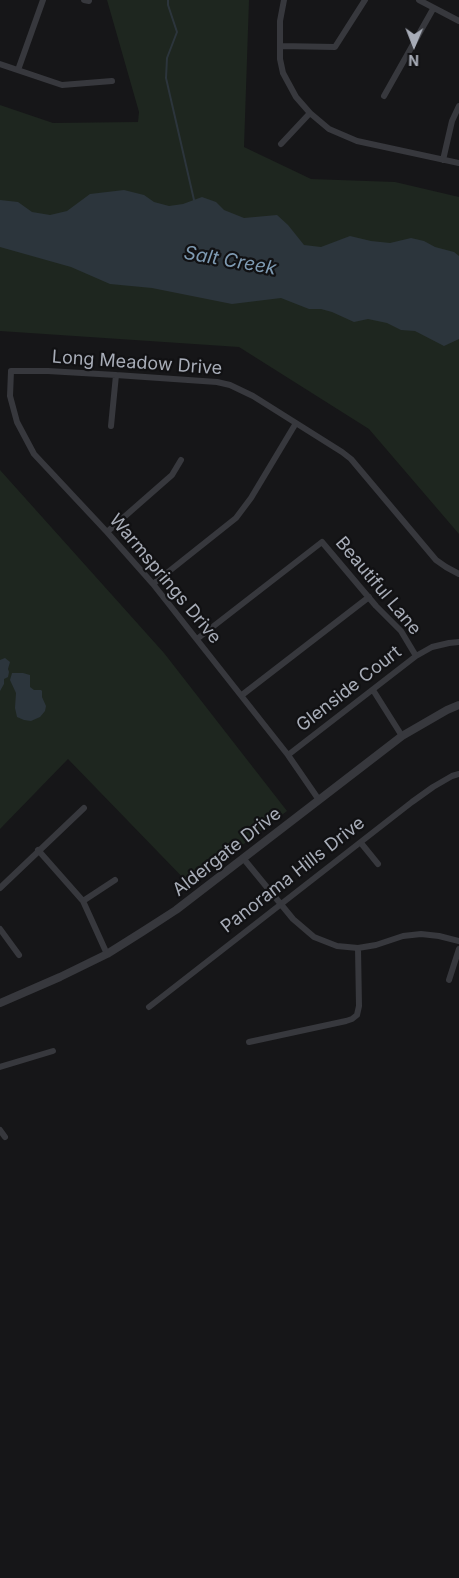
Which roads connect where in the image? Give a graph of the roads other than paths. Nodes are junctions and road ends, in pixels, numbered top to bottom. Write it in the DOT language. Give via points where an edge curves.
graph roads {
  1 [pos="43,0"];
  2 [pos="284,0"];
  3 [pos="365,0"];
  4 [pos="419,0"];
  5 [pos="434,9"];
  6 [pos="459,21"];
  7 [pos="280,46"];
  8 [pos="0,64"];
  9 [pos="18,70"];
  10 [pos="112,81"];
  11 [pos="384,96"];
  12 [pos="459,106"];
  13 [pos="310,113"];
  14 [pos="281,144"];
  15 [pos="443,160"];
  16 [pos="459,164"];
  17 [pos="11,371"];
  18 [pos="116,376"];
  19 [pos="296,424"];
  20 [pos="111,426"];
  21 [pos="181,460"];
  22 [pos="107,532"];
  23 [pos="459,574"];
  24 [pos="153,584"];
  25 [pos="369,597"];
  26 [pos="197,639"];
  27 [pos="459,642"];
  28 [pos="416,656"];
  29 [pos="373,690"];
  30 [pos="242,695"];
  31 [pos="459,705"];
  32 [pos="402,736"];
  33 [pos="288,754"];
  34 [pos="459,774"];
  35 [pos="319,800"];
  36 [pos="84,808"];
  37 [pos="361,843"];
  38 [pos="38,850"];
  39 [pos="244,858"];
  40 [pos="378,864"];
  41 [pos="115,880"];
  42 [pos="0,888"];
  43 [pos="83,901"];
  44 [pos="280,904"];
  45 [pos="0,929"];
  46 [pos="459,941"];
  47 [pos="358,948"];
  48 [pos="459,949"];
  49 [pos="108,954"];
  50 [pos="18,955"];
  51 [pos="449,980"];
  52 [pos="0,1003"];
  53 [pos="149,1007"];
  54 [pos="248,1042"];
  55 [pos="53,1052"];
  56 [pos="0,1067"];
  57 [pos="0,1130"];
  58 [pos="5,1137"];
  1 -- 9 [label="street"];
  2 -- 7 [label="street"];
  3 -- 7 [label="street" via="335,47"];
  4 -- 5 [label="street"];
  5 -- 6 [label="street"];
  5 -- 11 [label="street"];
  7 -- 13 [label="street" via="283,73 296,97"];
  8 -- 9 [label="street"];
  9 -- 10 [label="street" via="62,85"];
  12 -- 15 [label="street"];
  13 -- 14 [label="street"];
  13 -- 15 [label="street" via="329,129 357,141"];
  15 -- 16 [label="street"];
  17 -- 18 [label="street, Long Meadow Drive"];
  17 -- 22 [label="street, Warmsprings Drive" via="10,396 17,422 34,454"];
  18 -- 19 [label="street, Long Meadow Drive" via="230,385"];
  18 -- 20 [label="street"];
  19 -- 23 [label="street, Long Meadow Drive" via="351,459 436,560"];
  19 -- 24 [label="street" via="236,518"];
  21 -- 22 [label="street" via="172,475"];
  22 -- 24 [label="street, Warmsprings Drive"];
  24 -- 26 [label="street, Warmsprings Drive"];
  25 -- 26 [label="street, Beautiful Lane" via="322,542"];
  25 -- 28 [label="street, Beautiful Lane" via="401,631"];
  25 -- 30 [label="street"];
  26 -- 30 [label="street, Warmsprings Drive"];
  27 -- 28 [label="street, Glenside Court" via="432,647"];
  28 -- 29 [label="street, Glenside Court"];
  29 -- 32 [label="street"];
  29 -- 33 [label="street, Glenside Court"];
  30 -- 33 [label="street, Warmsprings Drive"];
  31 -- 32 [label="street, Aldergate Drive"];
  32 -- 35 [label="street, Aldergate Drive"];
  33 -- 35 [label="street, Warmsprings Drive"];
  34 -- 37 [label="street, Panorama Hills Drive" via="433,787"];
  35 -- 39 [label="street, Aldergate Drive"];
  36 -- 38 [label="street"];
  37 -- 40 [label="street"];
  37 -- 44 [label="street, Panorama Hills Drive"];
  38 -- 42 [label="street"];
  38 -- 43 [label="street"];
  39 -- 44 [label="street"];
  39 -- 49 [label="street, Aldergate Drive" via="176,910"];
  41 -- 43 [label="street"];
  43 -- 49 [label="street"];
  44 -- 47 [label="street" via="314,937 337,946"];
  44 -- 53 [label="street, Panorama Hills Drive"];
  45 -- 50 [label="street"];
  46 -- 47 [label="street" via="421,934"];
  47 -- 54 [label="street" via="357,1015 352,1019"];
  48 -- 51 [label="street"];
  49 -- 52 [label="street, Aldergate Drive"];
  55 -- 56 [label="street"];
  57 -- 58 [label="street"];
}
